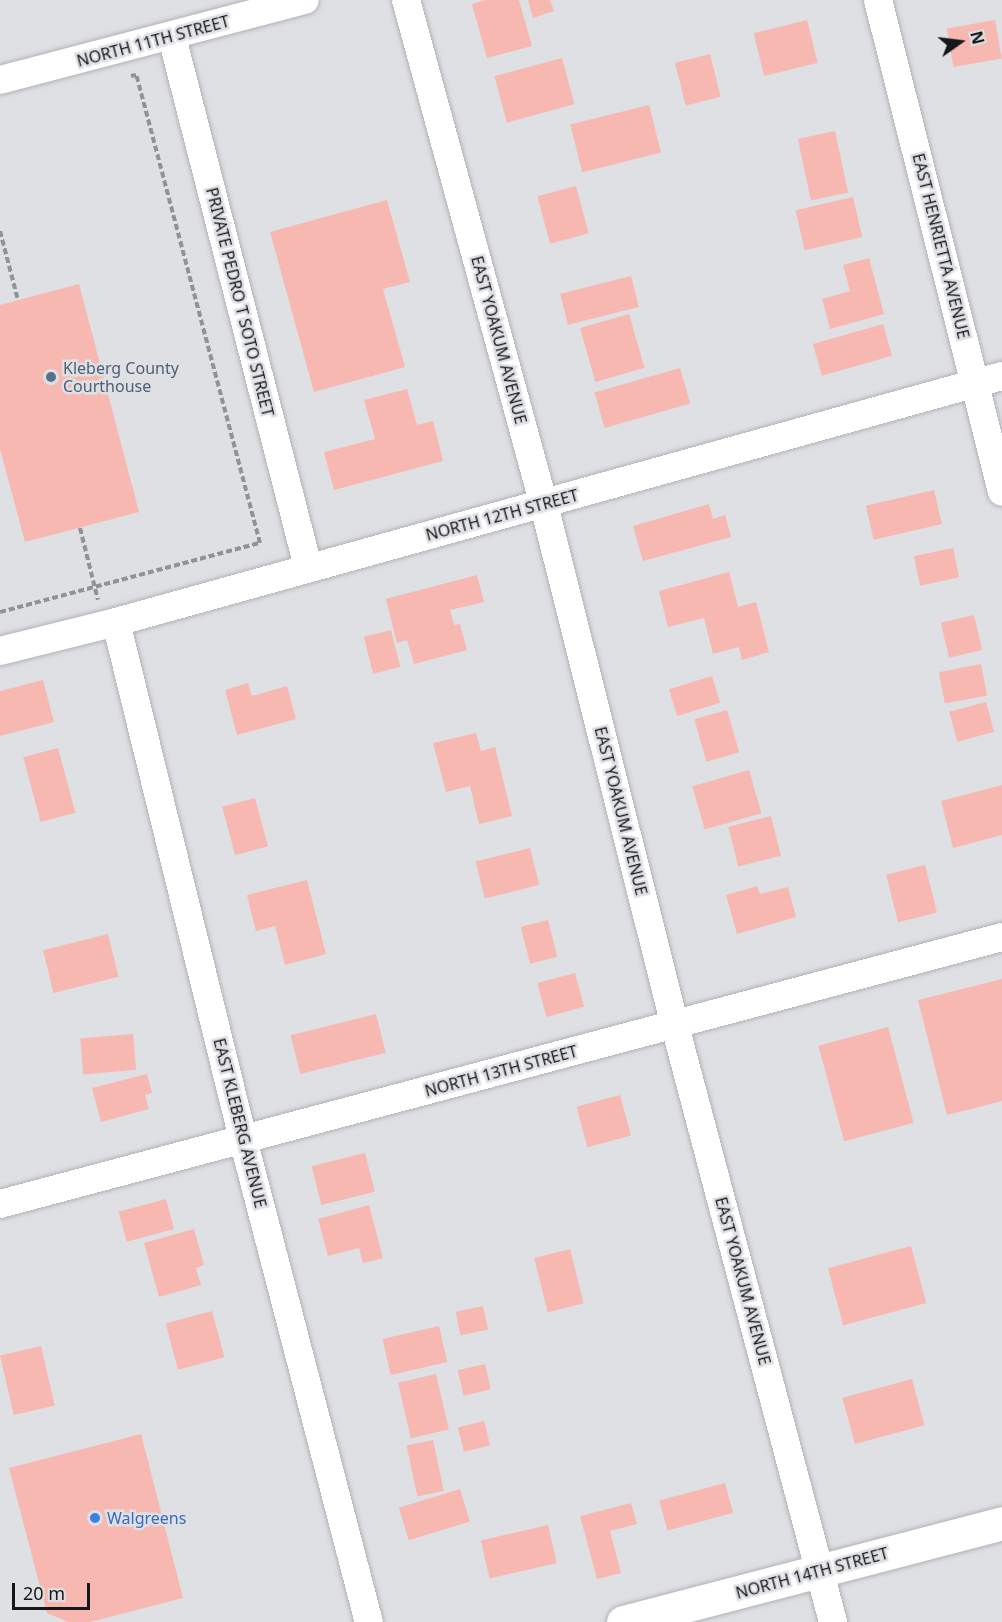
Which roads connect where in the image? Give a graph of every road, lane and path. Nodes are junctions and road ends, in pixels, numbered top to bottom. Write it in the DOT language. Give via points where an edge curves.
graph roads {
  1 [pos="305,0"];
  2 [pos="406,0"];
  3 [pos="878,0"];
  4 [pos="172,37"];
  5 [pos="124,78"];
  6 [pos="0,80"];
  7 [pos="0,231"];
  8 [pos="18,300"];
  9 [pos="989,379"];
  10 [pos="1002,492"];
  11 [pos="544,505"];
  12 [pos="80,528"];
  13 [pos="308,567"];
  14 [pos="95,587"];
  15 [pos="0,612"];
  16 [pos="110,624"];
  17 [pos="0,651"];
  18 [pos="1002,937"];
  19 [pos="675,1026"];
  20 [pos="243,1139"];
  21 [pos="0,1204"];
  22 [pos="1002,1523"];
  23 [pos="820,1571"];
  24 [pos="369,1622"];
  25 [pos="623,1622"];
  26 [pos="833,1622"];
  1 -- 4 [label="street, NORTH 11TH STREET"];
  2 -- 11 [label="street, EAST YOAKUM AVENUE"];
  3 -- 9 [label="street, EAST HENRIETTA AVENUE"];
  4 -- 6 [label="street, NORTH 11TH STREET"];
  4 -- 13 [label="street, PRIVATE PEDRO T SOTO STREET"];
  5 -- 14 [label="path" via="136,75 260,543"];
  7 -- 8 [label="path"];
  9 -- 10 [label="street, EAST HENRIETTA AVENUE"];
  9 -- 11 [label="street, NORTH 12TH STREET"];
  11 -- 13 [label="street, NORTH 12TH STREET"];
  11 -- 19 [label="street, EAST YOAKUM AVENUE"];
  12 -- 14 [label="path"];
  13 -- 16 [label="street, NORTH 12TH STREET"];
  14 -- 15 [label="path"];
  14 -- 16 [label="path"];
  16 -- 17 [label="street, NORTH 12TH STREET"];
  16 -- 20 [label="street, EAST KLEBERG AVENUE"];
  18 -- 19 [label="street, NORTH 13TH STREET"];
  19 -- 20 [label="street, NORTH 13TH STREET"];
  19 -- 23 [label="street, EAST YOAKUM AVENUE"];
  20 -- 21 [label="street, NORTH 13TH STREET"];
  20 -- 24 [label="street, EAST KLEBERG AVENUE"];
  22 -- 23 [label="main road, NORTH 14TH STREET"];
  23 -- 25 [label="main road, NORTH 14TH STREET"];
  23 -- 26 [label="street, EAST YOAKUM AVENUE"];
}
